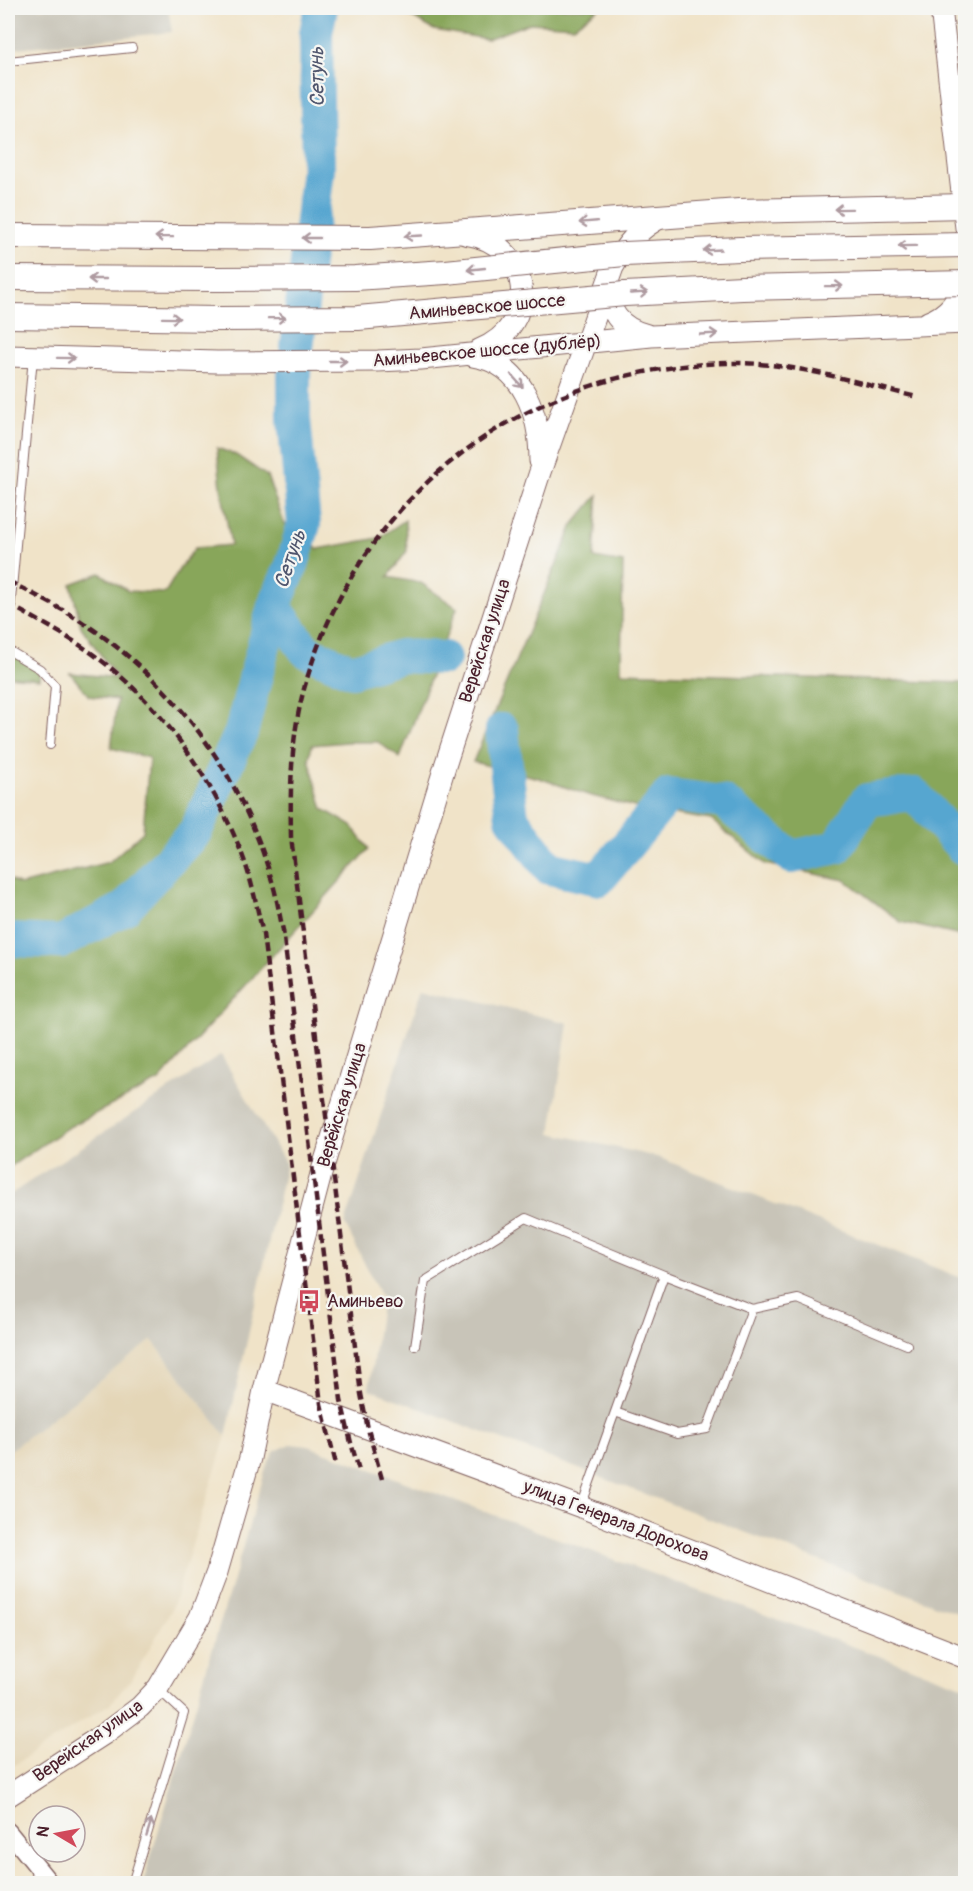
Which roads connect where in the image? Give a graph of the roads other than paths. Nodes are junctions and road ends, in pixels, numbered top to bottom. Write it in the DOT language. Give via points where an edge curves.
graph roads {
  1 [pos="941,8"];
  2 [pos="132,48"];
  3 [pos="8,61"];
  4 [pos="965,213"];
  5 [pos="665,216"];
  6 [pos="457,233"];
  7 [pos="8,236"];
  8 [pos="966,245"];
  9 [pos="8,278"];
  10 [pos="609,279"];
  11 [pos="966,282"];
  12 [pos="8,316"];
  13 [pos="966,323"];
  14 [pos="921,324"];
  15 [pos="651,336"];
  16 [pos="585,344"];
  17 [pos="467,355"];
  18 [pos="8,356"];
  19 [pos="33,357"];
  20 [pos="540,472"];
  21 [pos="8,633"];
  22 [pos="8,650"];
  23 [pos="50,745"];
  24 [pos="664,1275"];
  25 [pos="752,1309"];
  26 [pos="907,1345"];
  27 [pos="415,1346"];
  28 [pos="264,1390"];
  29 [pos="615,1412"];
  30 [pos="581,1507"];
  31 [pos="966,1658"];
  32 [pos="158,1688"];
  33 [pos="8,1796"];
  34 [pos="8,1831"];
  35 [pos="51,1884"];
  36 [pos="132,1884"];
  1 -- 4 [label="street"];
  2 -- 3 [label="lane"];
  4 -- 5 [label="main road, one-way" via="739,211"];
  5 -- 6 [label="main road, one-way"];
  5 -- 10 [label="street, Верейская улица" via="636,233 621,252"];
  6 -- 7 [label="main road, one-way" via="370,238"];
  6 -- 17 [label="street" via="480,236 501,247 515,266 521,288 518,311 507,332"];
  8 -- 9 [label="main road, one-way, bridge" via="635,254 355,278"];
  10 -- 15 [label="street" via="609,298 616,317 634,332"];
  10 -- 16 [label="street, Верейская улица"];
  12 -- 11 [label="main road, Аминьевское шоссе, one-way, bridge" via="358,318 625,294"];
  11 -- 14 [label="street" via="947,313"];
  13 -- 14 [label="street, Аминьевское шоссе (дублёр)"];
  15 -- 14 [label="street, Аминьевское шоссе (дублёр), one-way"];
  15 -- 16 [label="street, Аминьевское шоссе (дублёр)"];
  16 -- 17 [label="street, Аминьевское шоссе (дублёр)"];
  16 -- 20 [label="street, Верейская улица"];
  19 -- 17 [label="street, Аминьевское шоссе (дублёр), one-way" via="217,362 378,361"];
  17 -- 20 [label="street, one-way" via="498,364 524,389 540,439"];
  18 -- 19 [label="street, Аминьевское шоссе (дублёр)"];
  19 -- 21 [label="lane"];
  20 -- 28 [label="street, Верейская улица" via="445,766 328,1151"];
  22 -- 23 [label="lane" via="40,669 55,686"];
  24 -- 25 [label="lane"];
  24 -- 27 [label="lane" via="526,1218 425,1281"];
  24 -- 29 [label="lane"];
  25 -- 26 [label="lane" via="798,1299"];
  25 -- 29 [label="lane" via="707,1429 677,1434"];
  28 -- 30 [label="street, улица Генерала Дорохова"];
  28 -- 32 [label="street, Верейская улица" via="250,1458 217,1572 200,1617"];
  29 -- 30 [label="lane"];
  30 -- 31 [label="street, улица Генерала Дорохова"];
  32 -- 33 [label="street, Верейская улица" via="105,1734"];
  36 -- 32 [label="lane, one-way" via="184,1713"];
  34 -- 35 [label="street"];
}
